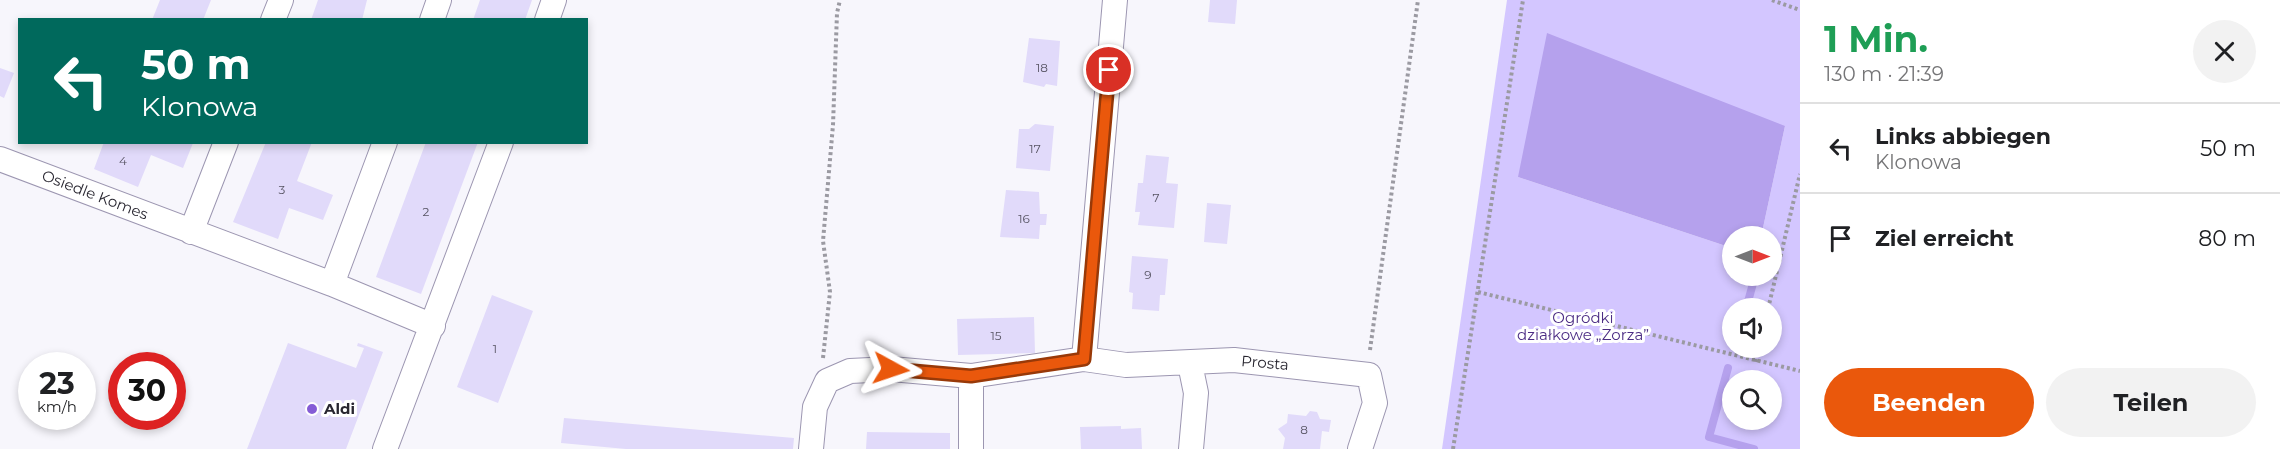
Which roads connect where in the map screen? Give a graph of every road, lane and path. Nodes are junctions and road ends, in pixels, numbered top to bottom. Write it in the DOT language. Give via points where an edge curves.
graph roads {
  1 [pos="281,0"];
  2 [pos="439,0"];
  3 [pos="555,0"];
  4 [pos="840,0"];
  5 [pos="1115,0"];
  6 [pos="1418,0"];
  7 [pos="1523,0"];
  8 [pos="1772,0"];
  9 [pos="1800,10"];
  10 [pos="274,18"];
  11 [pos="433,18"];
  12 [pos="548,18"];
  13 [pos="225,144"];
  14 [pos="385,144"];
  15 [pos="500,144"];
  16 [pos="0,159"];
  17 [pos="1800,174"];
  18 [pos="191,232"];
  19 [pos="332,284"];
  20 [pos="1478,292"];
  21 [pos="1771,298"];
  22 [pos="433,326"];
  23 [pos="1757,358"];
  24 [pos="1084,359"];
  25 [pos="1756,362"];
  26 [pos="1190,364"];
  27 [pos="1800,371"];
  28 [pos="1369,375"];
  29 [pos="971,376"];
  30 [pos="827,381"];
  31 [pos="385,449"];
  32 [pos="812,449"];
  33 [pos="971,449"];
  34 [pos="1191,449"];
  35 [pos="1360,449"];
  36 [pos="1453,449"];
  1 -- 10 [label="street"];
  2 -- 11 [label="street"];
  3 -- 12 [label="street"];
  4 -- 30 [label="path" via="823,241 830,292 823,360"];
  5 -- 24 [label="street"];
  6 -- 28 [label="path" via="1370,336"];
  7 -- 20 [label="path"];
  8 -- 9 [label="path"];
  13 -- 18 [label="street"];
  14 -- 19 [label="street"];
  15 -- 22 [label="street"];
  16 -- 18 [label="street, Osiedle Komes"];
  17 -- 21 [label="path"];
  18 -- 19 [label="street, Osiedle Komes"];
  19 -- 22 [label="street, Osiedle Komes"];
  20 -- 25 [label="path"];
  20 -- 36 [label="path"];
  22 -- 31 [label="street"];
  23 -- 25 [label="path"];
  24 -- 26 [label="street, Prosta" via="1126,365"];
  24 -- 29 [label="street, Prosta"];
  25 -- 27 [label="path"];
  26 -- 28 [label="street, Prosta" via="1234,360"];
  26 -- 34 [label="street" via="1196,393"];
  28 -- 35 [label="street" via="1375,403"];
  29 -- 30 [label="street, Prosta" via="891,369 850,371"];
  29 -- 33 [label="street"];
  30 -- 32 [label="street" via="815,407"];
}
